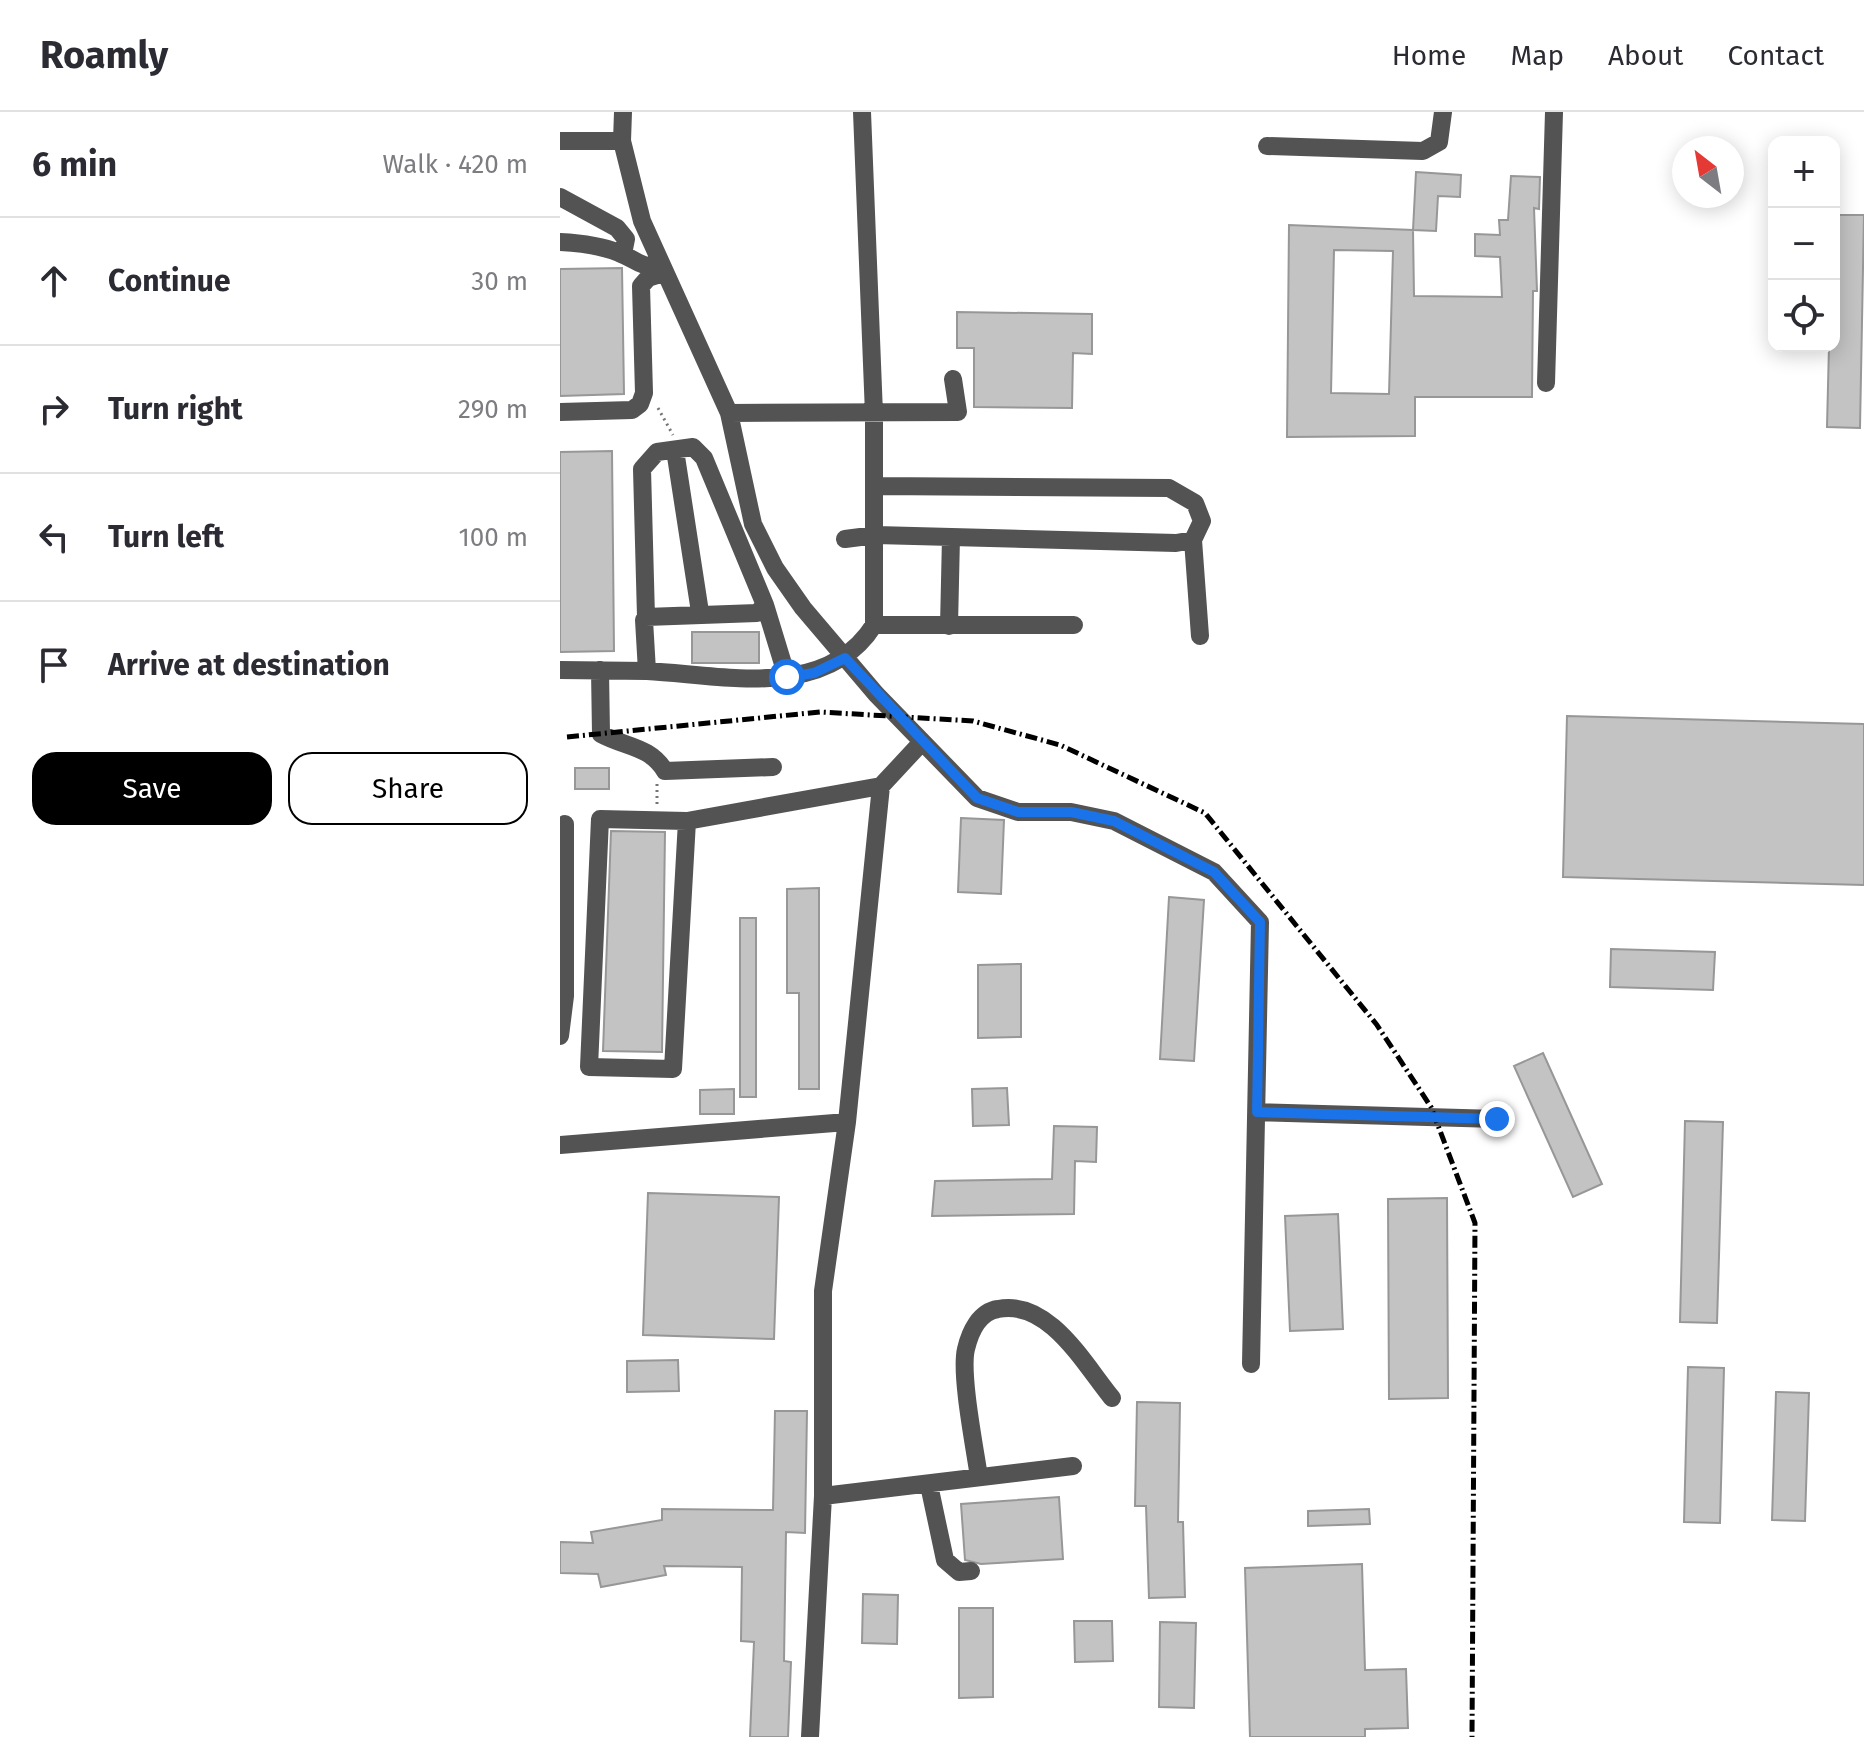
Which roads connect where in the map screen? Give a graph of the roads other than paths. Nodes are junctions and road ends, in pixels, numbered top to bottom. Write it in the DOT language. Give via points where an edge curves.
graph roads {
  1 [pos="623,112"];
  2 [pos="862,112"];
  3 [pos="1443,112"];
  4 [pos="1554,112"];
  5 [pos="560,141"];
  6 [pos="622,141"];
  7 [pos="1267,146"];
  8 [pos="560,197"];
  9 [pos="560,242"];
  10 [pos="623,254"];
  11 [pos="663,270"];
  12 [pos="953,379"];
  13 [pos="1546,383"];
  14 [pos="560,412"];
  15 [pos="729,413"];
  16 [pos="874,414"];
  17 [pos="675,450"];
  18 [pos="875,486"];
  19 [pos="876,535"];
  20 [pos="951,537"];
  21 [pos="845,539"];
  22 [pos="1193,540"];
  23 [pos="765,605"];
  24 [pos="700,612"];
  25 [pos="646,617"];
  26 [pos="874,625"];
  27 [pos="1074,625"];
  28 [pos="949,626"];
  29 [pos="1200,636"];
  30 [pos="845,658"];
  31 [pos="560,670"];
  32 [pos="600,670"];
  33 [pos="647,671"];
  34 [pos="787,677"];
  35 [pos="922,742"];
  36 [pos="773,767"];
  37 [pos="881,786"];
  38 [pos="600,819"];
  39 [pos="687,821"];
  40 [pos="563,823"];
  41 [pos="562,996"];
  42 [pos="560,1036"];
  43 [pos="1257,1112"];
  44 [pos="1497,1119"];
  45 [pos="847,1122"];
  46 [pos="560,1145"];
  47 [pos="1251,1364"];
  48 [pos="1112,1398"];
  49 [pos="1073,1466"];
  50 [pos="979,1477"];
  51 [pos="929,1485"];
  52 [pos="823,1496"];
  53 [pos="971,1571"];
  54 [pos="810,1737"];
  1 -- 6 [label="lane"];
  2 -- 16 [label="lane"];
  3 -- 7 [label="lane" via="1439,142 1423,151"];
  4 -- 13 [label="lane"];
  5 -- 6 [label="lane"];
  6 -- 11 [label="lane" via="642,221"];
  8 -- 10 [label="lane" via="617,228 626,239"];
  9 -- 10 [label="lane"];
  10 -- 11 [label="lane" via="637,266"];
  11 -- 14 [label="lane" via="641,286 640,404 632,410"];
  11 -- 15 [label="lane"];
  12 -- 16 [label="lane" via="958,412"];
  15 -- 16 [label="lane"];
  15 -- 30 [label="lane" via="753,524 782,578"];
  16 -- 18 [label="lane"];
  17 -- 23 [label="lane" via="693,447 704,458"];
  17 -- 24 [label="lane"];
  17 -- 25 [label="lane" via="657,452 642,469"];
  18 -- 19 [label="lane"];
  18 -- 22 [label="lane" via="1169,488 1198,507 1202,521"];
  19 -- 20 [label="lane"];
  19 -- 21 [label="lane"];
  19 -- 26 [label="lane"];
  20 -- 22 [label="lane"];
  20 -- 28 [label="lane"];
  22 -- 29 [label="lane"];
  23 -- 24 [label="lane" via="757,613"];
  23 -- 34 [label="lane"];
  24 -- 25 [label="lane"];
  25 -- 33 [label="lane"];
  26 -- 28 [label="lane"];
  26 -- 30 [label="lane" via="860,647"];
  27 -- 28 [label="lane"];
  30 -- 34 [label="lane" via="814,673"];
  30 -- 35 [label="lane"];
  31 -- 32 [label="lane"];
  32 -- 33 [label="lane"];
  32 -- 36 [label="lane" via="601,734 640,747 665,771"];
  33 -- 34 [label="lane"];
  35 -- 37 [label="lane"];
  35 -- 43 [label="lane" via="977,798 1018,812 1071,812 1114,821 1214,872 1240,898 1260,922"];
  37 -- 39 [label="lane"];
  37 -- 45 [label="lane"];
  38 -- 39 [label="lane"];
  38 -- 39 [label="lane" via="589,1067 662,1070 673,1069"];
  38 -- 40 [label="lane"];
  40 -- 41 [label="lane"];
  41 -- 42 [label="lane"];
  43 -- 44 [label="lane"];
  43 -- 47 [label="lane"];
  45 -- 46 [label="lane"];
  45 -- 52 [label="lane" via="823,1291"];
  48 -- 50 [label="lane" via="1056,1329 1039,1316 1012,1306 988,1310 965,1351"];
  49 -- 50 [label="lane"];
  50 -- 51 [label="lane"];
  51 -- 52 [label="lane"];
  51 -- 53 [label="lane" via="945,1560 959,1572"];
  52 -- 54 [label="lane"];
}
